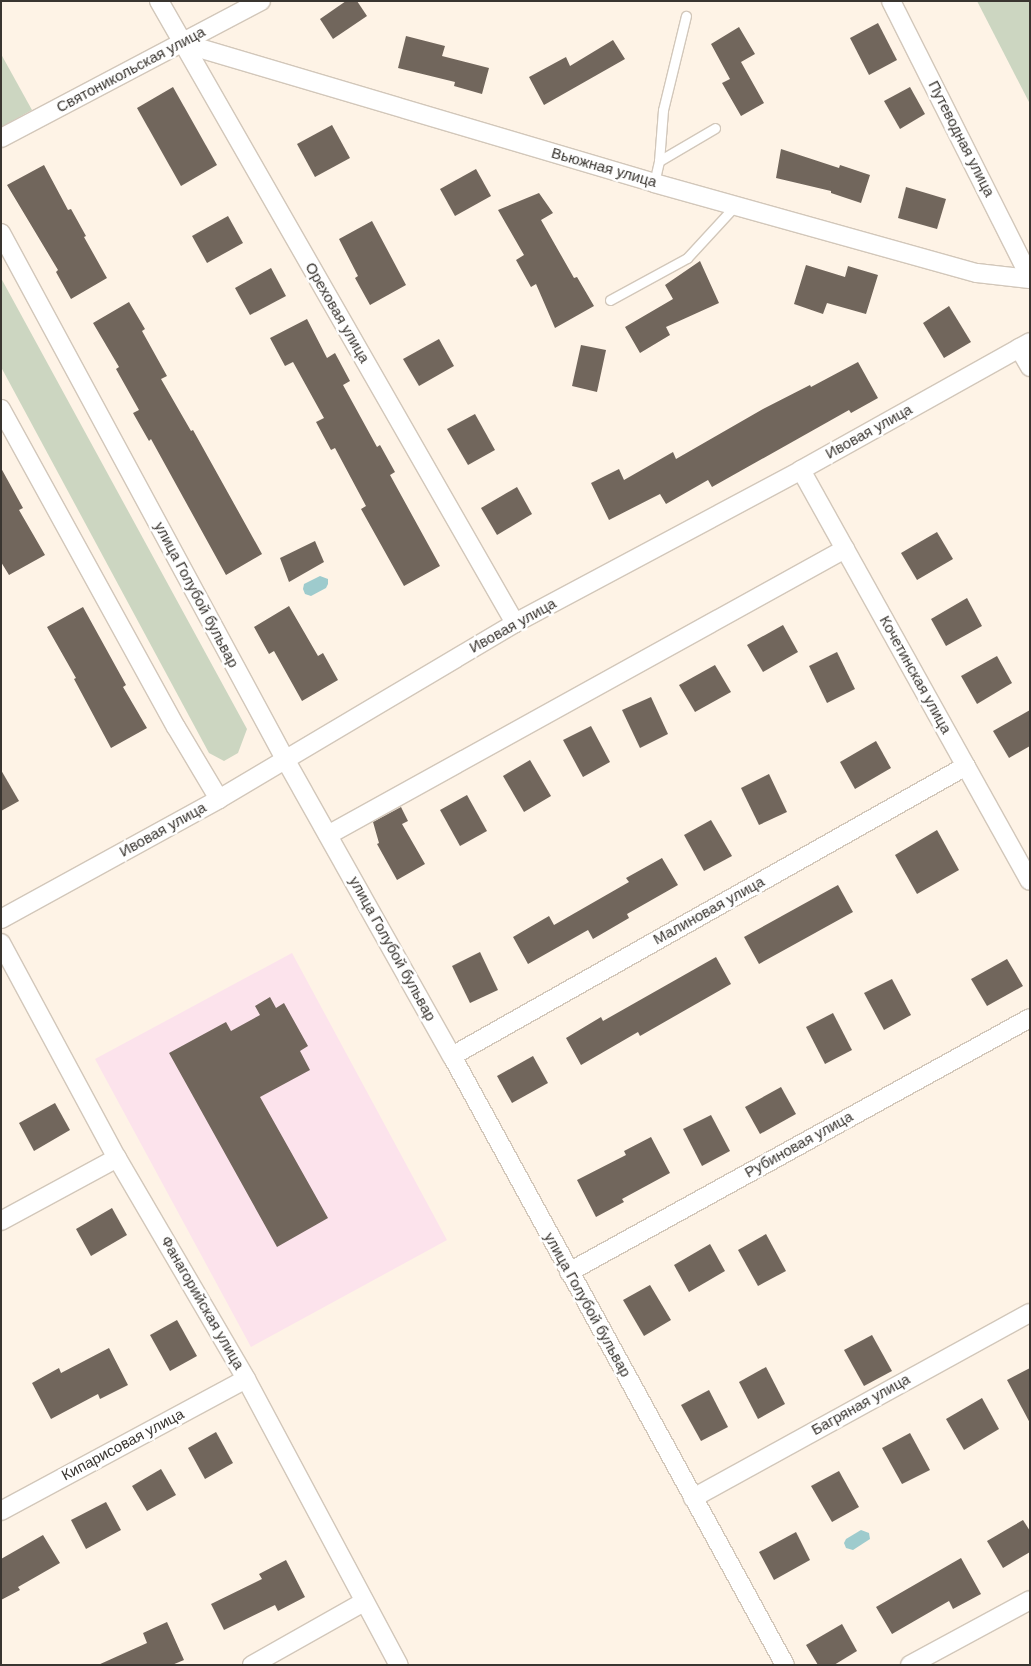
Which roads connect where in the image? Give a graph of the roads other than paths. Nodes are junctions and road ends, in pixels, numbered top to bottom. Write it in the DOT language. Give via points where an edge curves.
graph roads {
  1 [pos="159,1"];
  2 [pos="261,1"];
  3 [pos="891,1"];
  4 [pos="686,16"];
  5 [pos="182,43"];
  6 [pos="715,128"];
  7 [pos="1,138"];
  8 [pos="658,161"];
  9 [pos="654,183"];
  10 [pos="735,206"];
  11 [pos="1,233"];
  12 [pos="1030,278"];
  13 [pos="610,300"];
  14 [pos="1024,345"];
  15 [pos="1030,367"];
  16 [pos="1,409"];
  17 [pos="801,470"];
  18 [pos="845,549"];
  19 [pos="515,623"];
  20 [pos="284,759"];
  21 [pos="966,766"];
  22 [pos="219,799"];
  23 [pos="328,835"];
  24 [pos="1030,881"];
  25 [pos="1,919"];
  26 [pos="1,943"];
  27 [pos="1030,1018"];
  28 [pos="452,1056"];
  29 [pos="117,1158"];
  30 [pos="1,1221"];
  31 [pos="569,1272"];
  32 [pos="1030,1313"];
  33 [pos="246,1379"];
  34 [pos="693,1498"];
  35 [pos="1,1511"];
  36 [pos="1030,1600"];
  37 [pos="364,1602"];
  38 [pos="252,1665"];
  39 [pos="398,1665"];
  40 [pos="785,1665"];
  41 [pos="910,1665"];
  1 -- 5 [label="street, Ореховая улица"];
  2 -- 5 [label="street, Святоникольская улица"];
  3 -- 12 [label="street, Путеводная улица"];
  4 -- 8 [label="lane" via="663,110"];
  5 -- 7 [label="street, Святоникольская улица"];
  5 -- 9 [label="street, Вьюжная улица"];
  5 -- 19 [label="street, Ореховая улица"];
  6 -- 8 [label="lane"];
  8 -- 9 [label="lane"];
  9 -- 10 [label="street, Вьюжная улица"];
  10 -- 12 [label="street, Вьюжная улица" via="978,273"];
  10 -- 13 [label="lane" via="687,258"];
  11 -- 20 [label="street, улица Голубой бульвар"];
  14 -- 15 [label="street"];
  14 -- 17 [label="street, Ивовая улица"];
  16 -- 22 [label="street"];
  17 -- 18 [label="street, Кочетинская улица"];
  17 -- 19 [label="street, Ивовая улица"];
  18 -- 21 [label="street, Кочетинская улица"];
  18 -- 23 [label="street"];
  19 -- 20 [label="street, Ивовая улица"];
  20 -- 22 [label="street, Ивовая улица"];
  20 -- 23 [label="street, улица Голубой бульвар"];
  21 -- 24 [label="street, Кочетинская улица"];
  21 -- 28 [label="street, Малиновая улица"];
  22 -- 25 [label="street, Ивовая улица"];
  23 -- 28 [label="street, улица Голубой бульвар"];
  26 -- 29 [label="street, Фанагорийская улица"];
  27 -- 31 [label="street, Рубиновая улица"];
  28 -- 31 [label="street, улица Голубой бульвар"];
  29 -- 30 [label="street"];
  29 -- 33 [label="street, Фанагорийская улица"];
  31 -- 34 [label="street, улица Голубой бульвар"];
  32 -- 34 [label="street, Багряная улица"];
  33 -- 35 [label="street, Кипарисовая улица"];
  33 -- 37 [label="street, Фанагорийская улица"];
  34 -- 40 [label="street, улица Голубой бульвар"];
  36 -- 41 [label="street"];
  37 -- 38 [label="street"];
  37 -- 39 [label="street, Фанагорийская улица"];
}
